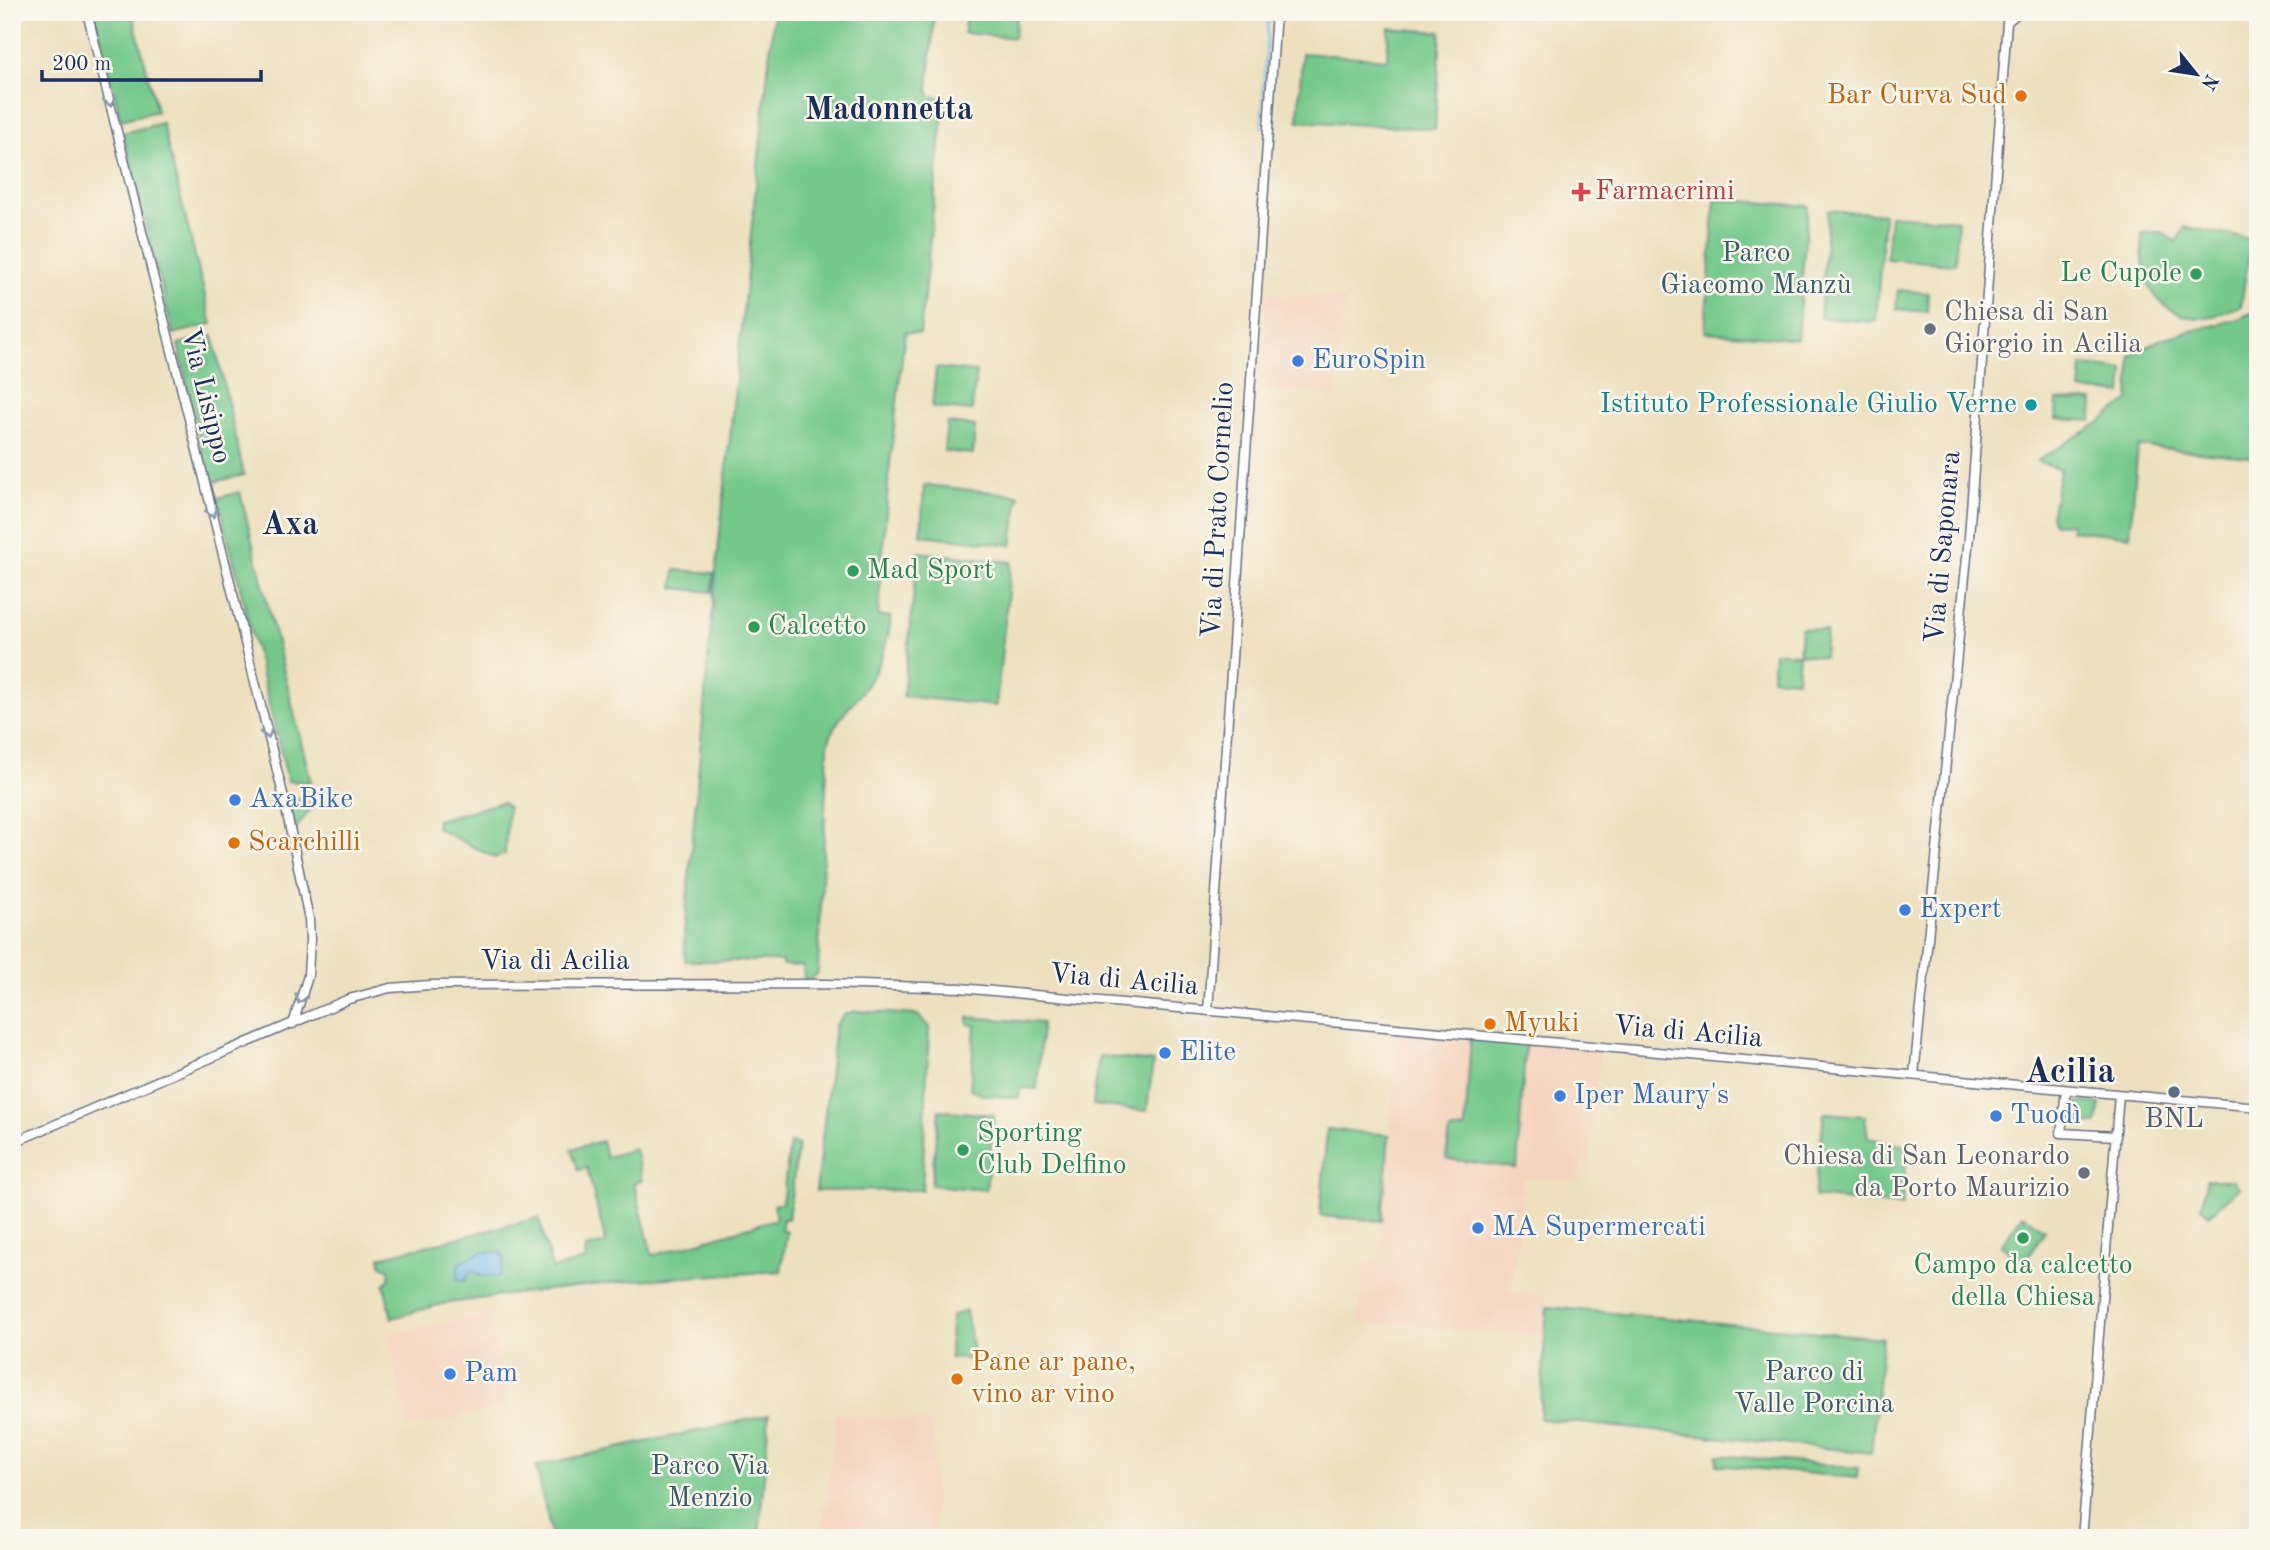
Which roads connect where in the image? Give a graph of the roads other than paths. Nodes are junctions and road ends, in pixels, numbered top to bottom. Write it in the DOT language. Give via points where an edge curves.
graph roads {
  1 [pos="88,12"];
  2 [pos="1276,12"];
  3 [pos="2019,12"];
  4 [pos="1999,13"];
  5 [pos="2007,22"];
  6 [pos="294,794"];
  7 [pos="284,804"];
  8 [pos="1208,1011"];
  9 [pos="293,1024"];
  10 [pos="1914,1075"];
  11 [pos="2066,1090"];
  12 [pos="2119,1094"];
  13 [pos="2258,1107"];
  14 [pos="2116,1136"];
  15 [pos="12,1143"];
  16 [pos="2082,1538"];
  1 -- 7 [label="street, Via Lisippo, one-way"];
  2 -- 8 [label="street, Via di Prato Cornelio"];
  3 -- 5 [label="street"];
  4 -- 5 [label="street"];
  5 -- 10 [label="street, Via di Saponara" via="1969,537"];
  6 -- 7 [label="street"];
  7 -- 9 [label="street, Via Lisippo, one-way" via="309,919 309,976"];
  8 -- 9 [label="street, Via di Acilia" via="933,987 430,985 366,994"];
  8 -- 10 [label="street, Via di Acilia"];
  9 -- 15 [label="street, Via di Acilia"];
  10 -- 11 [label="street, Via di Acilia"];
  11 -- 12 [label="street, Via di Acilia"];
  11 -- 14 [label="street" via="2061,1133"];
  12 -- 13 [label="street, Via di Acilia"];
  12 -- 14 [label="street"];
  14 -- 16 [label="street"];
}
